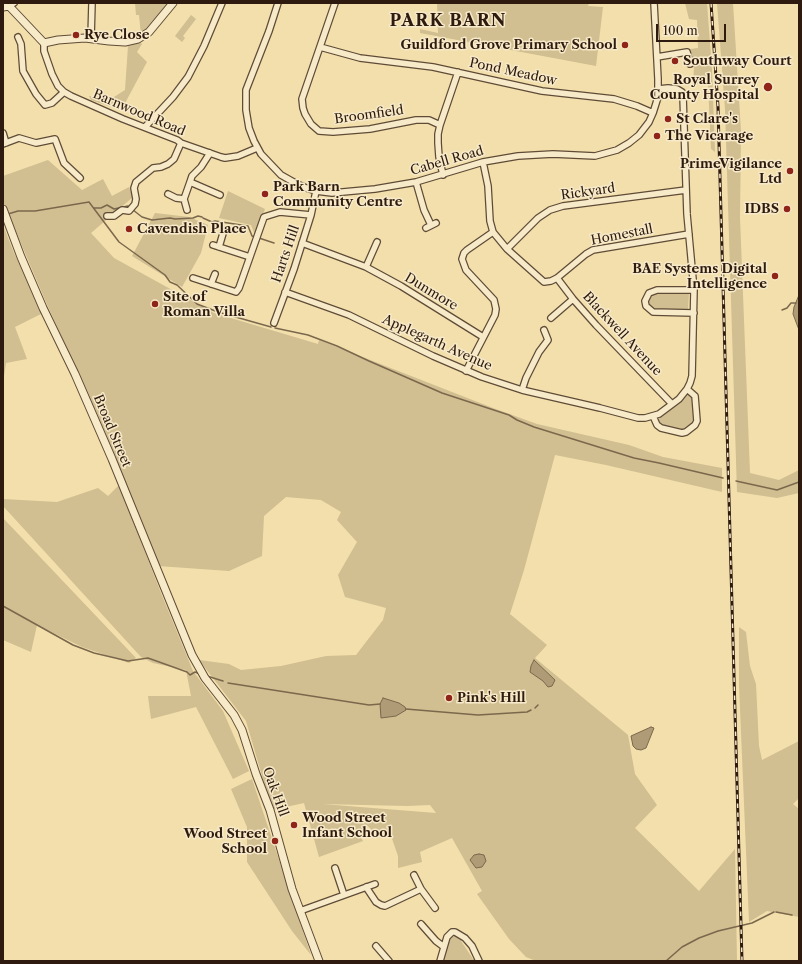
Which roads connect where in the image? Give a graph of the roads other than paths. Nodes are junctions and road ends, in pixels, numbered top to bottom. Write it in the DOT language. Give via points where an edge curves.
graph roads {
  1 [pos="92,3"];
  2 [pos="173,3"];
  3 [pos="222,3"];
  4 [pos="278,3"];
  5 [pos="335,3"];
  6 [pos="654,3"];
  7 [pos="9,5"];
  8 [pos="18,37"];
  9 [pos="91,38"];
  10 [pos="44,43"];
  11 [pos="320,46"];
  12 [pos="657,57"];
  13 [pos="690,64"];
  14 [pos="458,72"];
  15 [pos="658,89"];
  16 [pos="64,92"];
  17 [pos="653,113"];
  18 [pos="440,125"];
  19 [pos="145,127"];
  20 [pos="3,133"];
  21 [pos="181,143"];
  22 [pos="4,144"];
  23 [pos="257,148"];
  24 [pos="210,153"];
  25 [pos="483,162"];
  26 [pos="443,175"];
  27 [pos="80,178"];
  28 [pos="190,182"];
  29 [pos="416,182"];
  30 [pos="686,190"];
  31 [pos="316,191"];
  32 [pos="168,194"];
  33 [pos="220,195"];
  34 [pos="184,199"];
  35 [pos="187,210"];
  36 [pos="4,213"];
  37 [pos="311,215"];
  38 [pos="107,216"];
  39 [pos="431,226"];
  40 [pos="224,230"];
  41 [pos="493,232"];
  42 [pos="689,234"];
  43 [pos="378,240"];
  44 [pos="302,243"];
  45 [pos="507,249"];
  46 [pos="250,257"];
  47 [pos="366,268"];
  48 [pos="215,274"];
  49 [pos="193,278"];
  50 [pos="557,278"];
  51 [pos="211,284"];
  52 [pos="694,290"];
  53 [pos="285,292"];
  54 [pos="573,299"];
  55 [pos="694,312"];
  56 [pos="551,318"];
  57 [pos="274,323"];
  58 [pos="544,330"];
  59 [pos="483,337"];
  60 [pos="466,371"];
  61 [pos="688,389"];
  62 [pos="522,390"];
  63 [pos="672,404"];
  64 [pos="653,416"];
  65 [pos="197,663"];
  66 [pos="335,868"];
  67 [pos="414,875"];
  68 [pos="375,884"];
  69 [pos="366,888"];
  70 [pos="421,889"];
  71 [pos="344,895"];
  72 [pos="435,908"];
  73 [pos="300,910"];
  74 [pos="421,924"];
  75 [pos="376,946"];
  76 [pos="444,947"];
  77 [pos="319,961"];
  78 [pos="389,961"];
  79 [pos="440,961"];
  80 [pos="478,961"];
  1 -- 9 [label="street"];
  2 -- 9 [label="street" via="149,32 138,39 117,42"];
  3 -- 19 [label="street" via="188,77"];
  4 -- 23 [label="street, Cabell Road" via="246,93 247,121"];
  5 -- 11 [label="street, Broomfield"];
  6 -- 12 [label="street, Cabell Road"];
  7 -- 10 [label="street"];
  8 -- 16 [label="street" via="23,71 45,105"];
  9 -- 10 [label="street"];
  10 -- 16 [label="street" via="52,74"];
  11 -- 14 [label="street, Pond Meadow" via="360,58"];
  11 -- 18 [label="street, Broomfield" via="302,99 305,114 319,131 370,129 416,120 429,120"];
  12 -- 13 [label="street" via="687,52"];
  12 -- 15 [label="street, Cabell Road"];
  14 -- 17 [label="street, Pond Meadow" via="542,91 614,99"];
  14 -- 18 [label="street"];
  15 -- 17 [label="street, Cabell Road"];
  15 -- 30 [label="street" via="677,89 683,94"];
  16 -- 19 [label="street, Barnwood Road"];
  17 -- 25 [label="street, Cabell Road" via="639,135 617,150 604,155 586,157 531,154"];
  18 -- 26 [label="street" via="438,143"];
  19 -- 21 [label="street, Barnwood Road"];
  20 -- 22 [label="street"];
  21 -- 24 [label="street, Barnwood Road"];
  21 -- 38 [label="street" via="174,159 168,164 153,168 136,182 135,204 129,211 122,210 114,216"];
  22 -- 27 [label="street" via="19,138 36,143 55,139 64,163"];
  23 -- 24 [label="street, Barnwood Road" via="225,158"];
  23 -- 31 [label="street, Cabell Road" via="281,175"];
  24 -- 28 [label="street"];
  25 -- 26 [label="street, Cabell Road"];
  25 -- 41 [label="street"];
  26 -- 29 [label="street, Cabell Road"];
  28 -- 33 [label="street"];
  28 -- 34 [label="street"];
  29 -- 31 [label="street, Cabell Road" via="353,192"];
  29 -- 39 [label="street"];
  30 -- 42 [label="street"];
  30 -- 45 [label="street, Rickyard" via="563,206 550,210 538,218"];
  31 -- 37 [label="street, Harts Hill"];
  32 -- 34 [label="street"];
  34 -- 35 [label="street"];
  36 -- 65 [label="street, Broad Street" via="43,308 112,459"];
  37 -- 44 [label="street, Harts Hill"];
  37 -- 46 [label="street" via="280,212 264,217"];
  40 -- 46 [label="street" via="216,246"];
  41 -- 45 [label="street"];
  41 -- 59 [label="street" via="467,250 462,259 466,270 496,304 495,315"];
  42 -- 50 [label="street, Homestall" via="593,250"];
  42 -- 52 [label="street"];
  43 -- 47 [label="street"];
  44 -- 47 [label="street, Dunmore"];
  44 -- 53 [label="street, Harts Hill"];
  45 -- 50 [label="street" via="544,282"];
  46 -- 51 [label="street" via="236,292"];
  47 -- 59 [label="street, Dunmore"];
  48 -- 51 [label="street"];
  49 -- 51 [label="street"];
  50 -- 54 [label="street, Blackwell Avenue"];
  52 -- 55 [label="street"];
  52 -- 55 [label="street" via="657,290 649,294 645,301 646,306 653,312"];
  53 -- 57 [label="street, Harts Hill"];
  53 -- 60 [label="street, Applegarth Avenue" via="349,316"];
  54 -- 56 [label="street"];
  54 -- 63 [label="street, Blackwell Avenue"];
  55 -- 61 [label="street" via="692,376"];
  58 -- 62 [label="street" via="551,341 539,352"];
  59 -- 60 [label="street"];
  60 -- 62 [label="street, Applegarth Avenue"];
  61 -- 63 [label="street, Applegarth Avenue"];
  61 -- 64 [label="street" via="695,396 697,421 686,432 661,428"];
  62 -- 64 [label="street, Applegarth Avenue" via="638,418"];
  63 -- 64 [label="street, Applegarth Avenue" via="660,414"];
  65 -- 73 [label="street, Oak Hill" via="242,730 270,810"];
  66 -- 71 [label="street"];
  67 -- 70 [label="street"];
  68 -- 69 [label="street"];
  69 -- 70 [label="street" via="376,902 385,906"];
  69 -- 71 [label="street"];
  70 -- 72 [label="street"];
  71 -- 73 [label="street"];
  73 -- 77 [label="street, Oak Hill"];
  74 -- 76 [label="street"];
  75 -- 78 [label="street"];
  76 -- 79 [label="street"];
  76 -- 80 [label="street" via="450,934 460,934 472,946"];
}
